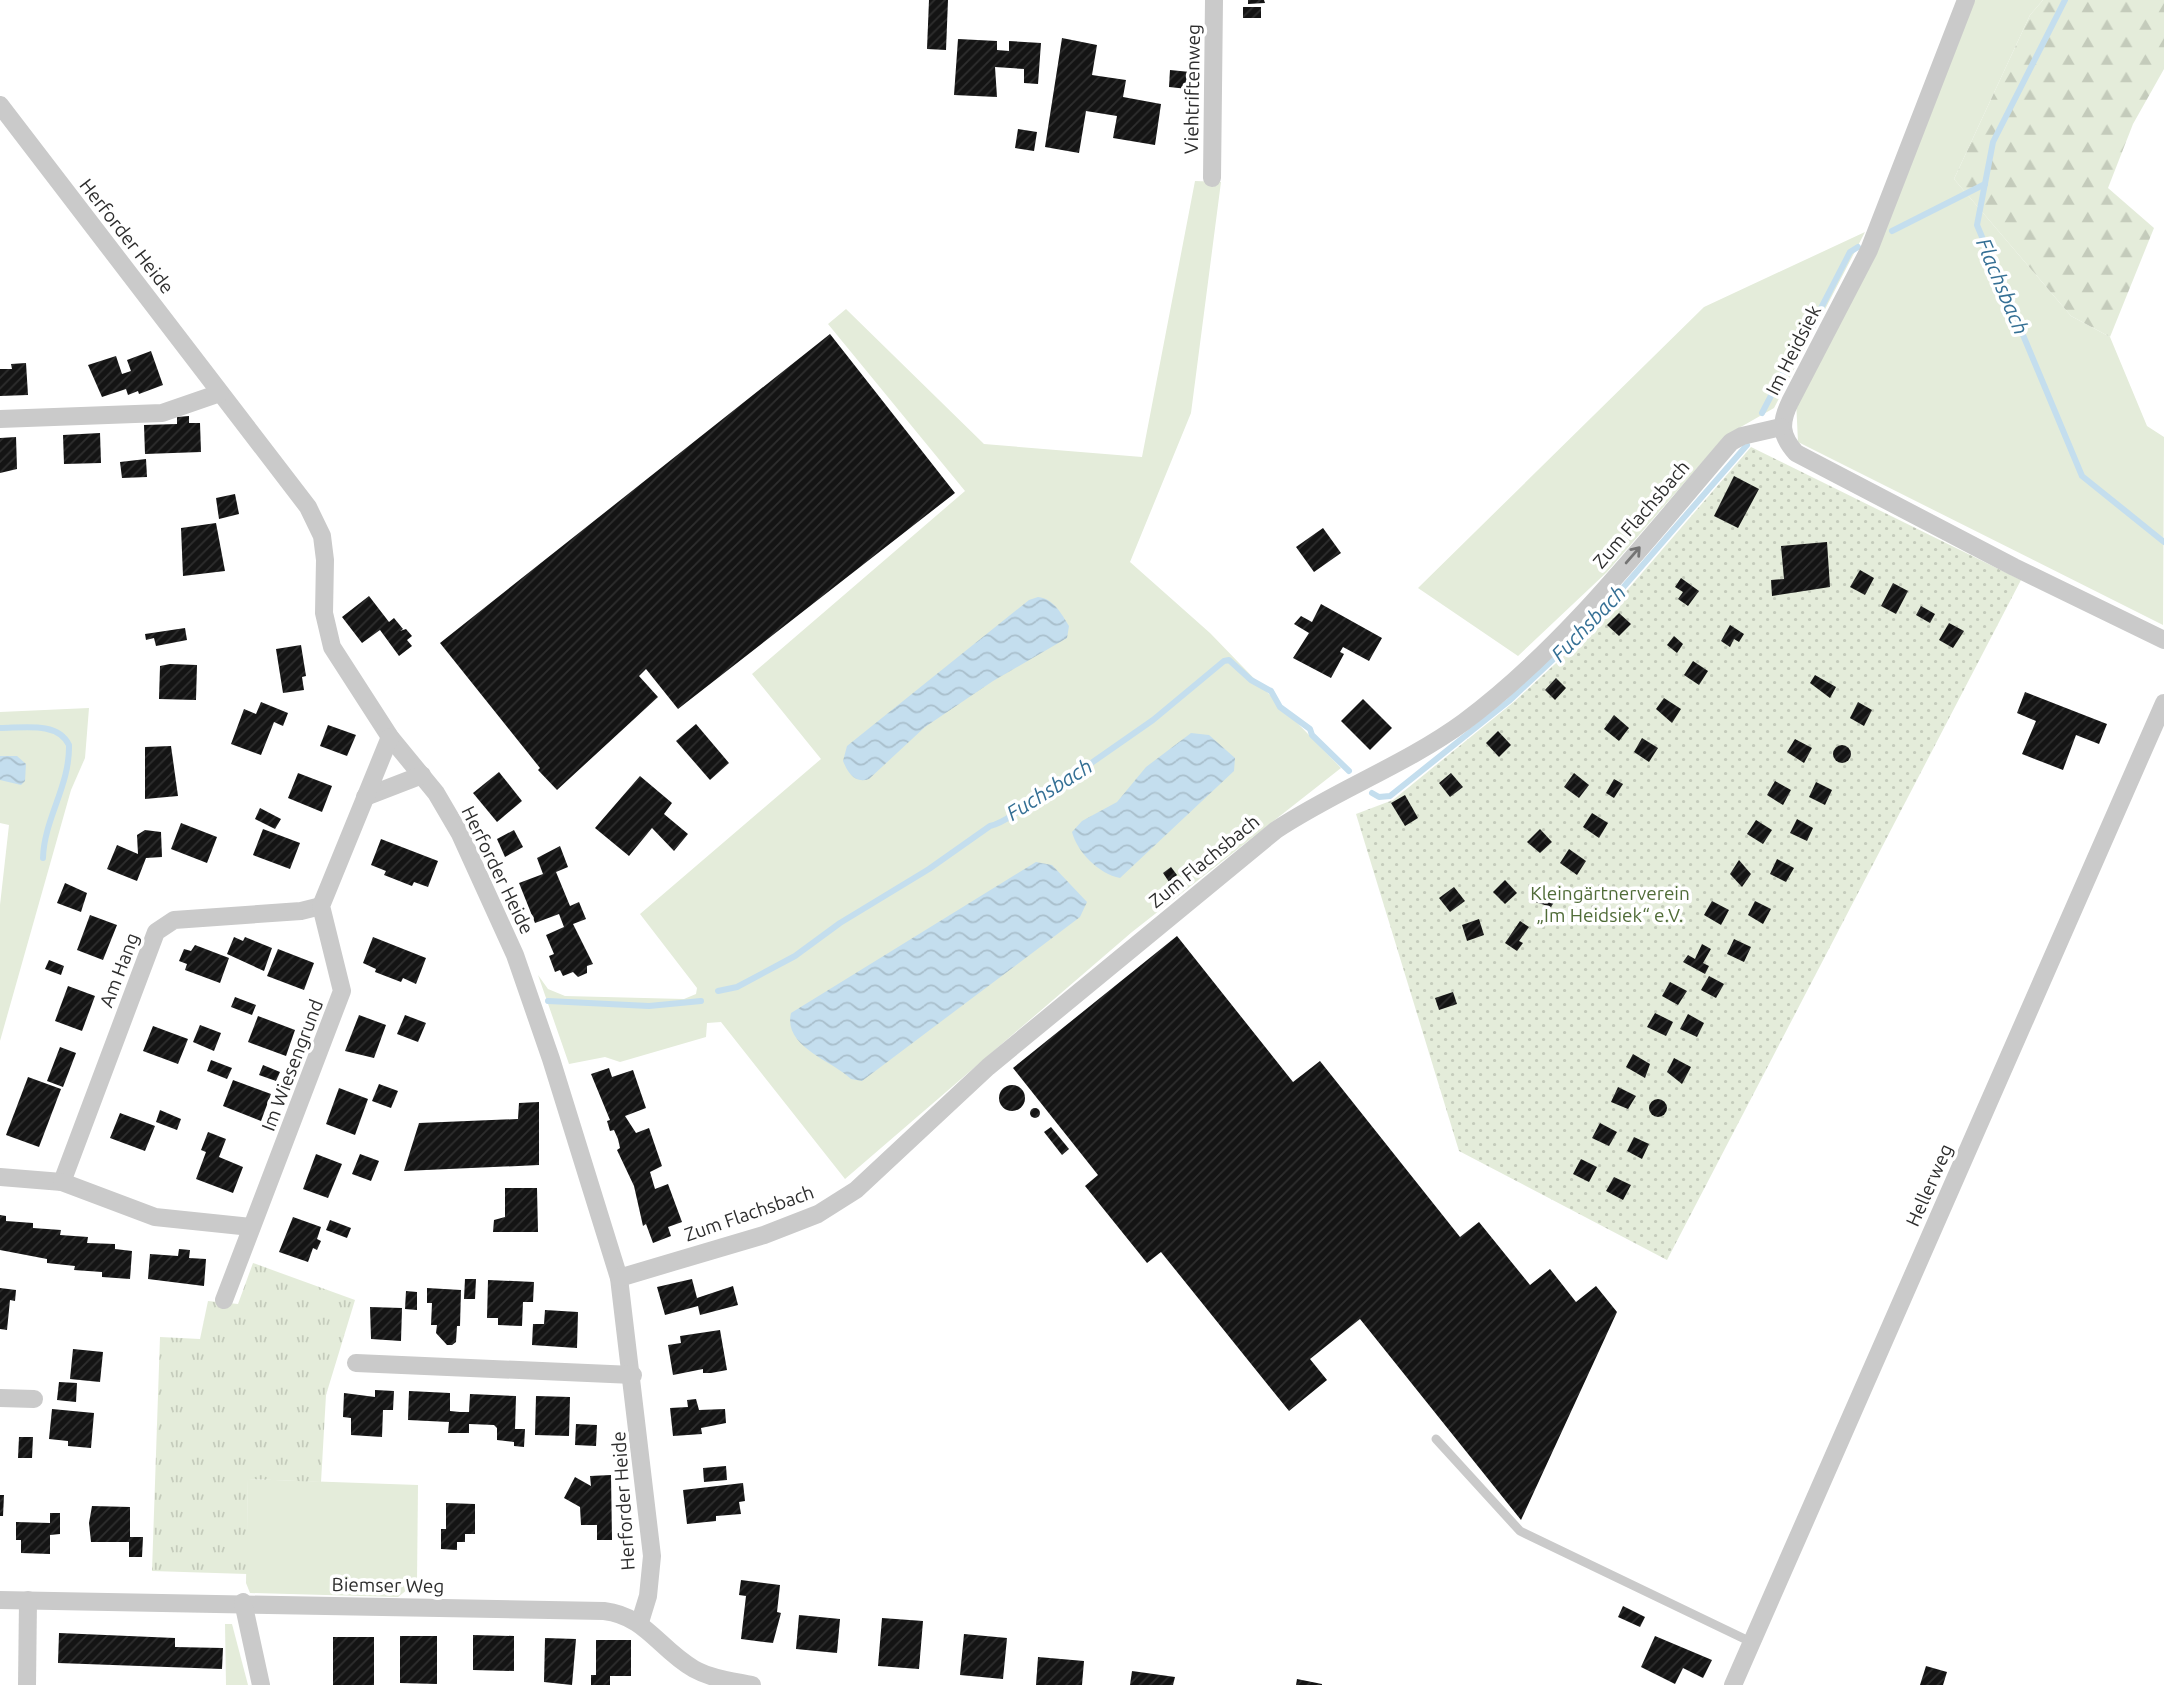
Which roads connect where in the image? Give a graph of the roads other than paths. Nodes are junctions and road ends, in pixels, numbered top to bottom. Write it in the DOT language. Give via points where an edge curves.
graph roads {
  1 [pos="1214,0"];
  2 [pos="1966,0"];
  3 [pos="0,106"];
  4 [pos="1212,178"];
  5 [pos="220,393"];
  6 [pos="0,419"];
  7 [pos="1781,427"];
  8 [pos="2164,640"];
  9 [pos="2164,703"];
  10 [pos="390,737"];
  11 [pos="422,775"];
  12 [pos="365,797"];
  13 [pos="321,906"];
  14 [pos="0,1177"];
  15 [pos="62,1182"];
  16 [pos="251,1227"];
  17 [pos="619,1278"];
  18 [pos="224,1300"];
  19 [pos="356,1363"];
  20 [pos="633,1375"];
  21 [pos="0,1398"];
  22 [pos="34,1399"];
  23 [pos="1436,1439"];
  24 [pos="0,1600"];
  25 [pos="28,1600"];
  26 [pos="243,1602"];
  27 [pos="640,1622"];
  28 [pos="1751,1642"];
  29 [pos="27,1685"];
  30 [pos="261,1685"];
  31 [pos="752,1685"];
  32 [pos="1732,1685"];
  1 -- 4 [label="street, Viehtriftenweg"];
  2 -- 7 [label="street, Im Heidsiek" via="1869,250 1790,401"];
  3 -- 5 [label="street, Herforder Heide"];
  5 -- 6 [label="street" via="162,413"];
  5 -- 10 [label="street, Herforder Heide" via="308,506 322,536 324,613 332,647"];
  7 -- 8 [label="street, Im Heidsiek" via="1796,453"];
  17 -- 7 [label="street, Zum Flachsbach, one-way" via="764,1235 818,1214 856,1190 998,1058 1276,830 1466,720 1587,610 1731,442"];
  9 -- 28 [label="street, Hellerweg"];
  10 -- 11 [label="street, Herforder Heide"];
  10 -- 12 [label="street"];
  11 -- 12 [label="street"];
  11 -- 17 [label="street, Herforder Heide" via="460,834 515,955"];
  12 -- 13 [label="street"];
  13 -- 15 [label="street, Am Hang" via="174,920 156,932"];
  13 -- 16 [label="street, Im Wiesengrund" via="342,991"];
  14 -- 15 [label="street"];
  15 -- 16 [label="street" via="155,1217"];
  16 -- 18 [label="street, Im Wiesengrund"];
  17 -- 20 [label="street, Herforder Heide"];
  19 -- 20 [label="street"];
  20 -- 27 [label="street, Herforder Heide" via="652,1556"];
  21 -- 22 [label="street"];
  23 -- 28 [label="lane" via="1520,1531"];
  24 -- 25 [label="street, Biemser Weg"];
  25 -- 26 [label="street, Biemser Weg"];
  25 -- 29 [label="street"];
  26 -- 27 [label="street, Biemser Weg" via="604,1611"];
  26 -- 30 [label="street"];
  27 -- 31 [label="street, Biemser Weg" via="670,1653 694,1669"];
  28 -- 32 [label="street, Hellerweg"];
}
